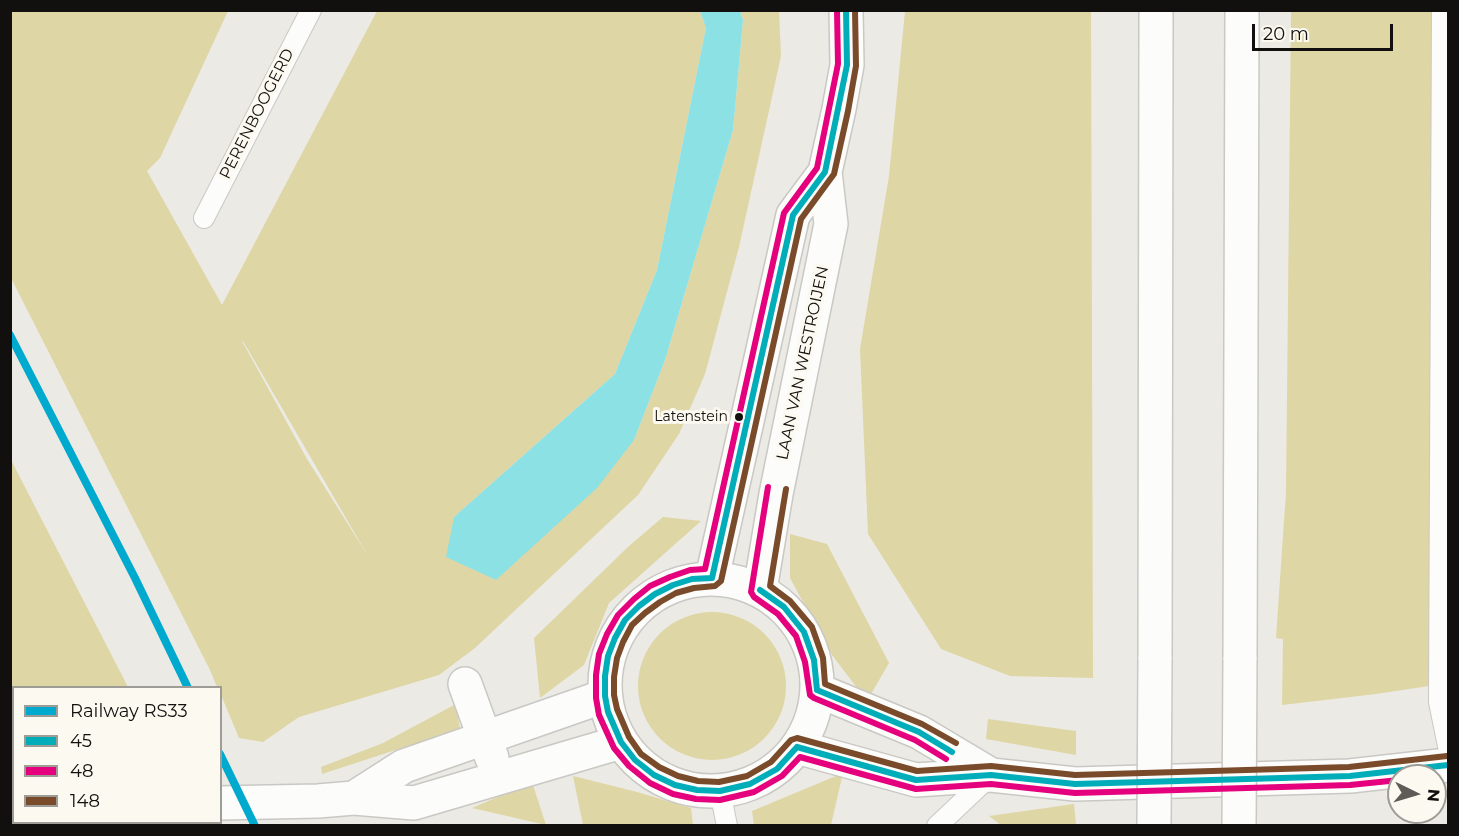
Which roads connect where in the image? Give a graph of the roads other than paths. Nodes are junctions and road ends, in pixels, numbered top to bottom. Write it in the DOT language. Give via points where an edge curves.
graph roads {
  1 [pos="310,10"];
  2 [pos="846,10"];
  3 [pos="1156,10"];
  4 [pos="1242,10"];
  5 [pos="1442,10"];
  6 [pos="825,172"];
  7 [pos="204,218"];
  8 [pos="712,578"];
  9 [pos="760,590"];
  10 [pos="465,684"];
  11 [pos="817,690"];
  12 [pos="605,696"];
  13 [pos="484,737"];
  14 [pos="621,742"];
  15 [pos="797,747"];
  16 [pos="1449,747"];
  17 [pos="1449,765"];
  18 [pos="992,775"];
  19 [pos="499,778"];
  20 [pos="720,791"];
  21 [pos="354,798"];
  22 [pos="222,803"];
  23 [pos="727,825"];
  24 [pos="936,825"];
  25 [pos="1154,825"];
  26 [pos="1239,825"];
  1 -- 7 [label="lane, PERENBOOGERD"];
  2 -- 6 [label="main road, LAAN VAN WESTROIJEN" via="847,65"];
  3 -- 25 [label="main road, bridge"];
  4 -- 26 [label="main road, bridge"];
  5 -- 16 [label="lane" via="1439,702"];
  6 -- 8 [label="main road, LAAN VAN WESTROIJEN" via="793,215"];
  6 -- 9 [label="main road, LAAN VAN WESTROIJEN" via="831,224"];
  8 -- 9 [label="main road" via="737,581"];
  8 -- 12 [label="main road" via="673,585 655,594 625,620 608,657"];
  9 -- 11 [label="main road" via="784,608 804,632 814,660"];
  10 -- 13 [label="main road"];
  11 -- 15 [label="main road" via="808,730"];
  11 -- 18 [label="main road" via="919,732"];
  12 -- 13 [label="main road"];
  12 -- 14 [label="main road"];
  13 -- 19 [label="main road"];
  13 -- 21 [label="main road" via="404,766"];
  14 -- 19 [label="main road"];
  14 -- 20 [label="main road" via="654,775 675,785"];
  15 -- 18 [label="main road" via="916,780"];
  15 -- 20 [label="main road" via="777,769 750,784"];
  17 -- 18 [label="main road" via="1350,776 1075,784"];
  18 -- 24 [label="lane"];
  19 -- 21 [label="main road" via="414,802"];
  20 -- 23 [label="lane"];
  21 -- 22 [label="main road"];
}
